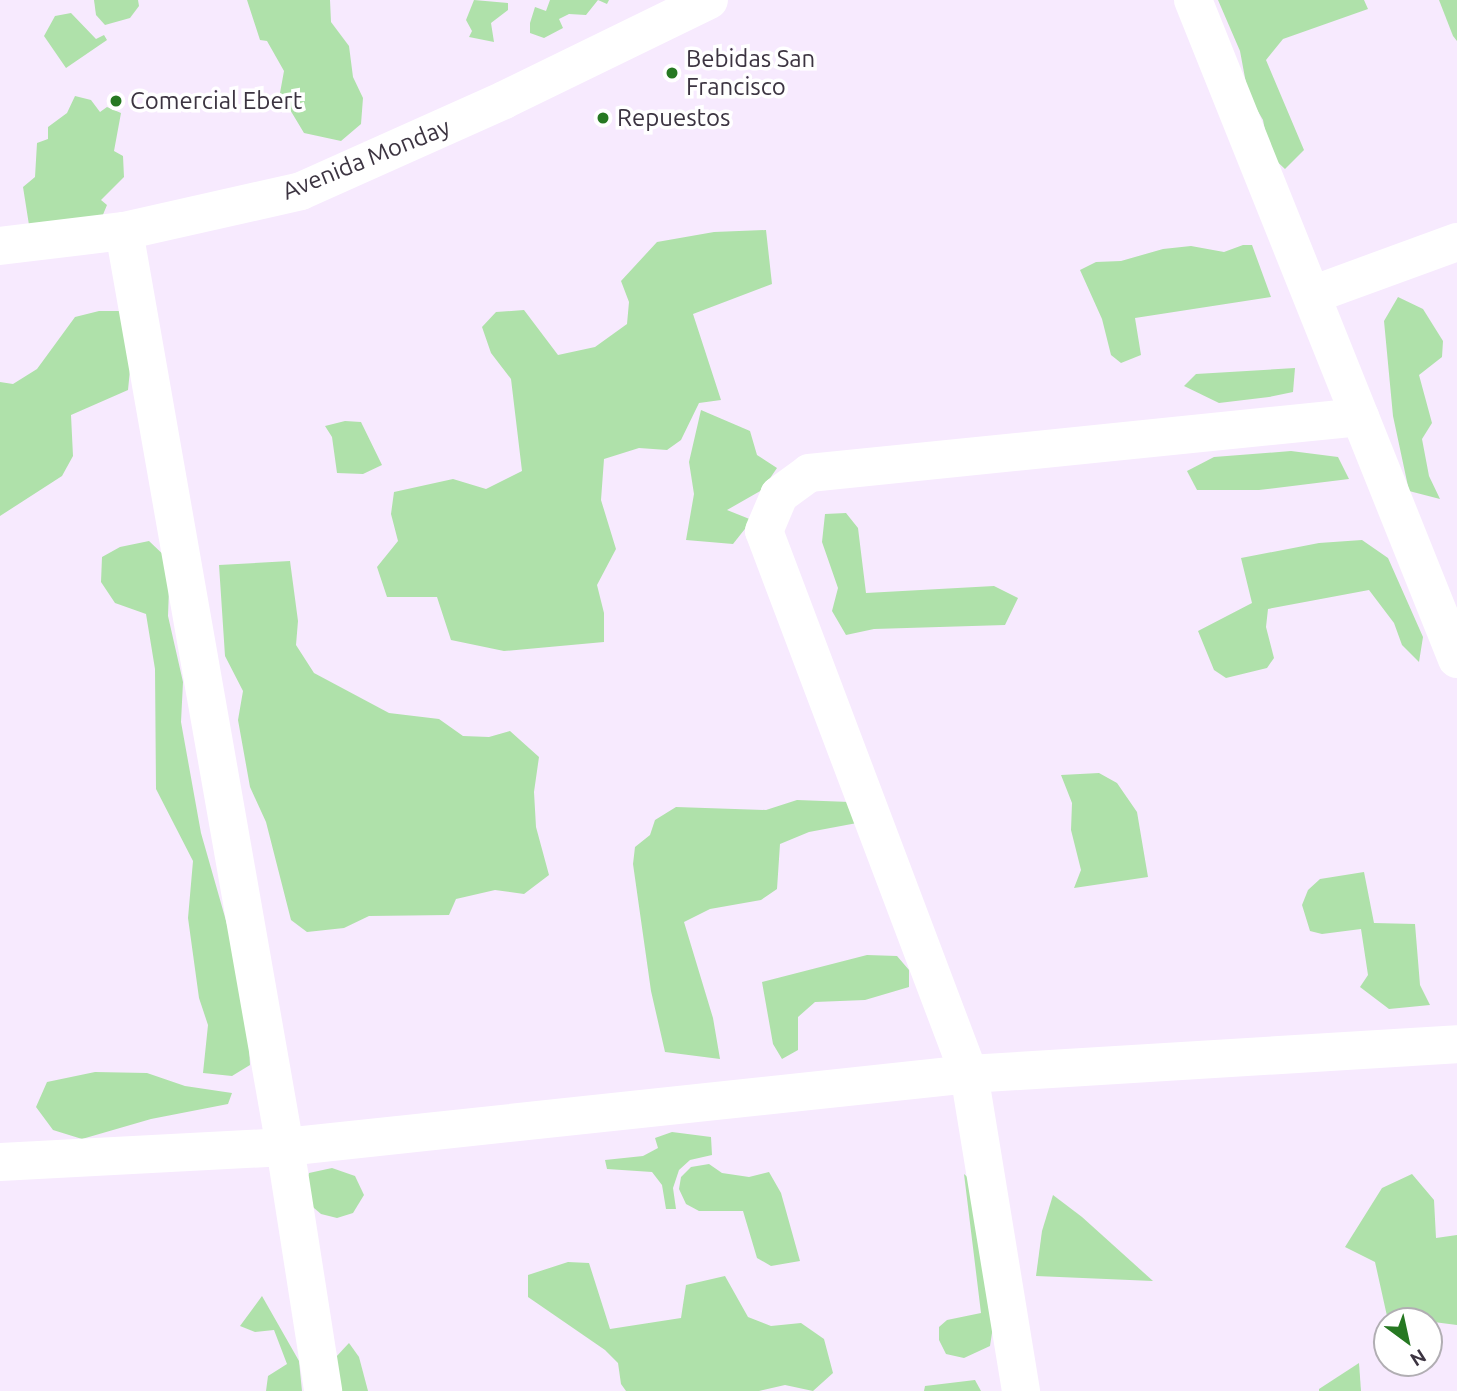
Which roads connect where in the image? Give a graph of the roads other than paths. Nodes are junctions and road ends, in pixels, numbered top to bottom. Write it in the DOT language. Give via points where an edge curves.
graph roads {
  1 [pos="709,0"];
  2 [pos="1194,0"];
  3 [pos="124,231"];
  4 [pos="1457,242"];
  5 [pos="0,246"];
  6 [pos="1312,295"];
  7 [pos="1360,417"];
  8 [pos="1457,659"];
  9 [pos="1457,1044"];
  10 [pos="969,1074"];
  11 [pos="285,1147"];
  12 [pos="0,1162"];
  13 [pos="323,1391"];
  14 [pos="1021,1391"];
  1 -- 3 [label="street, Avenida Monday" via="504,100 301,191"];
  2 -- 6 [label="street"];
  3 -- 5 [label="street, Avenida Monday"];
  3 -- 11 [label="street"];
  4 -- 6 [label="street"];
  6 -- 7 [label="street"];
  7 -- 8 [label="street"];
  7 -- 10 [label="street" via="809,473 779,495 764,531"];
  9 -- 10 [label="street"];
  10 -- 11 [label="street"];
  10 -- 14 [label="street"];
  11 -- 12 [label="street"];
  11 -- 13 [label="street"];
}
